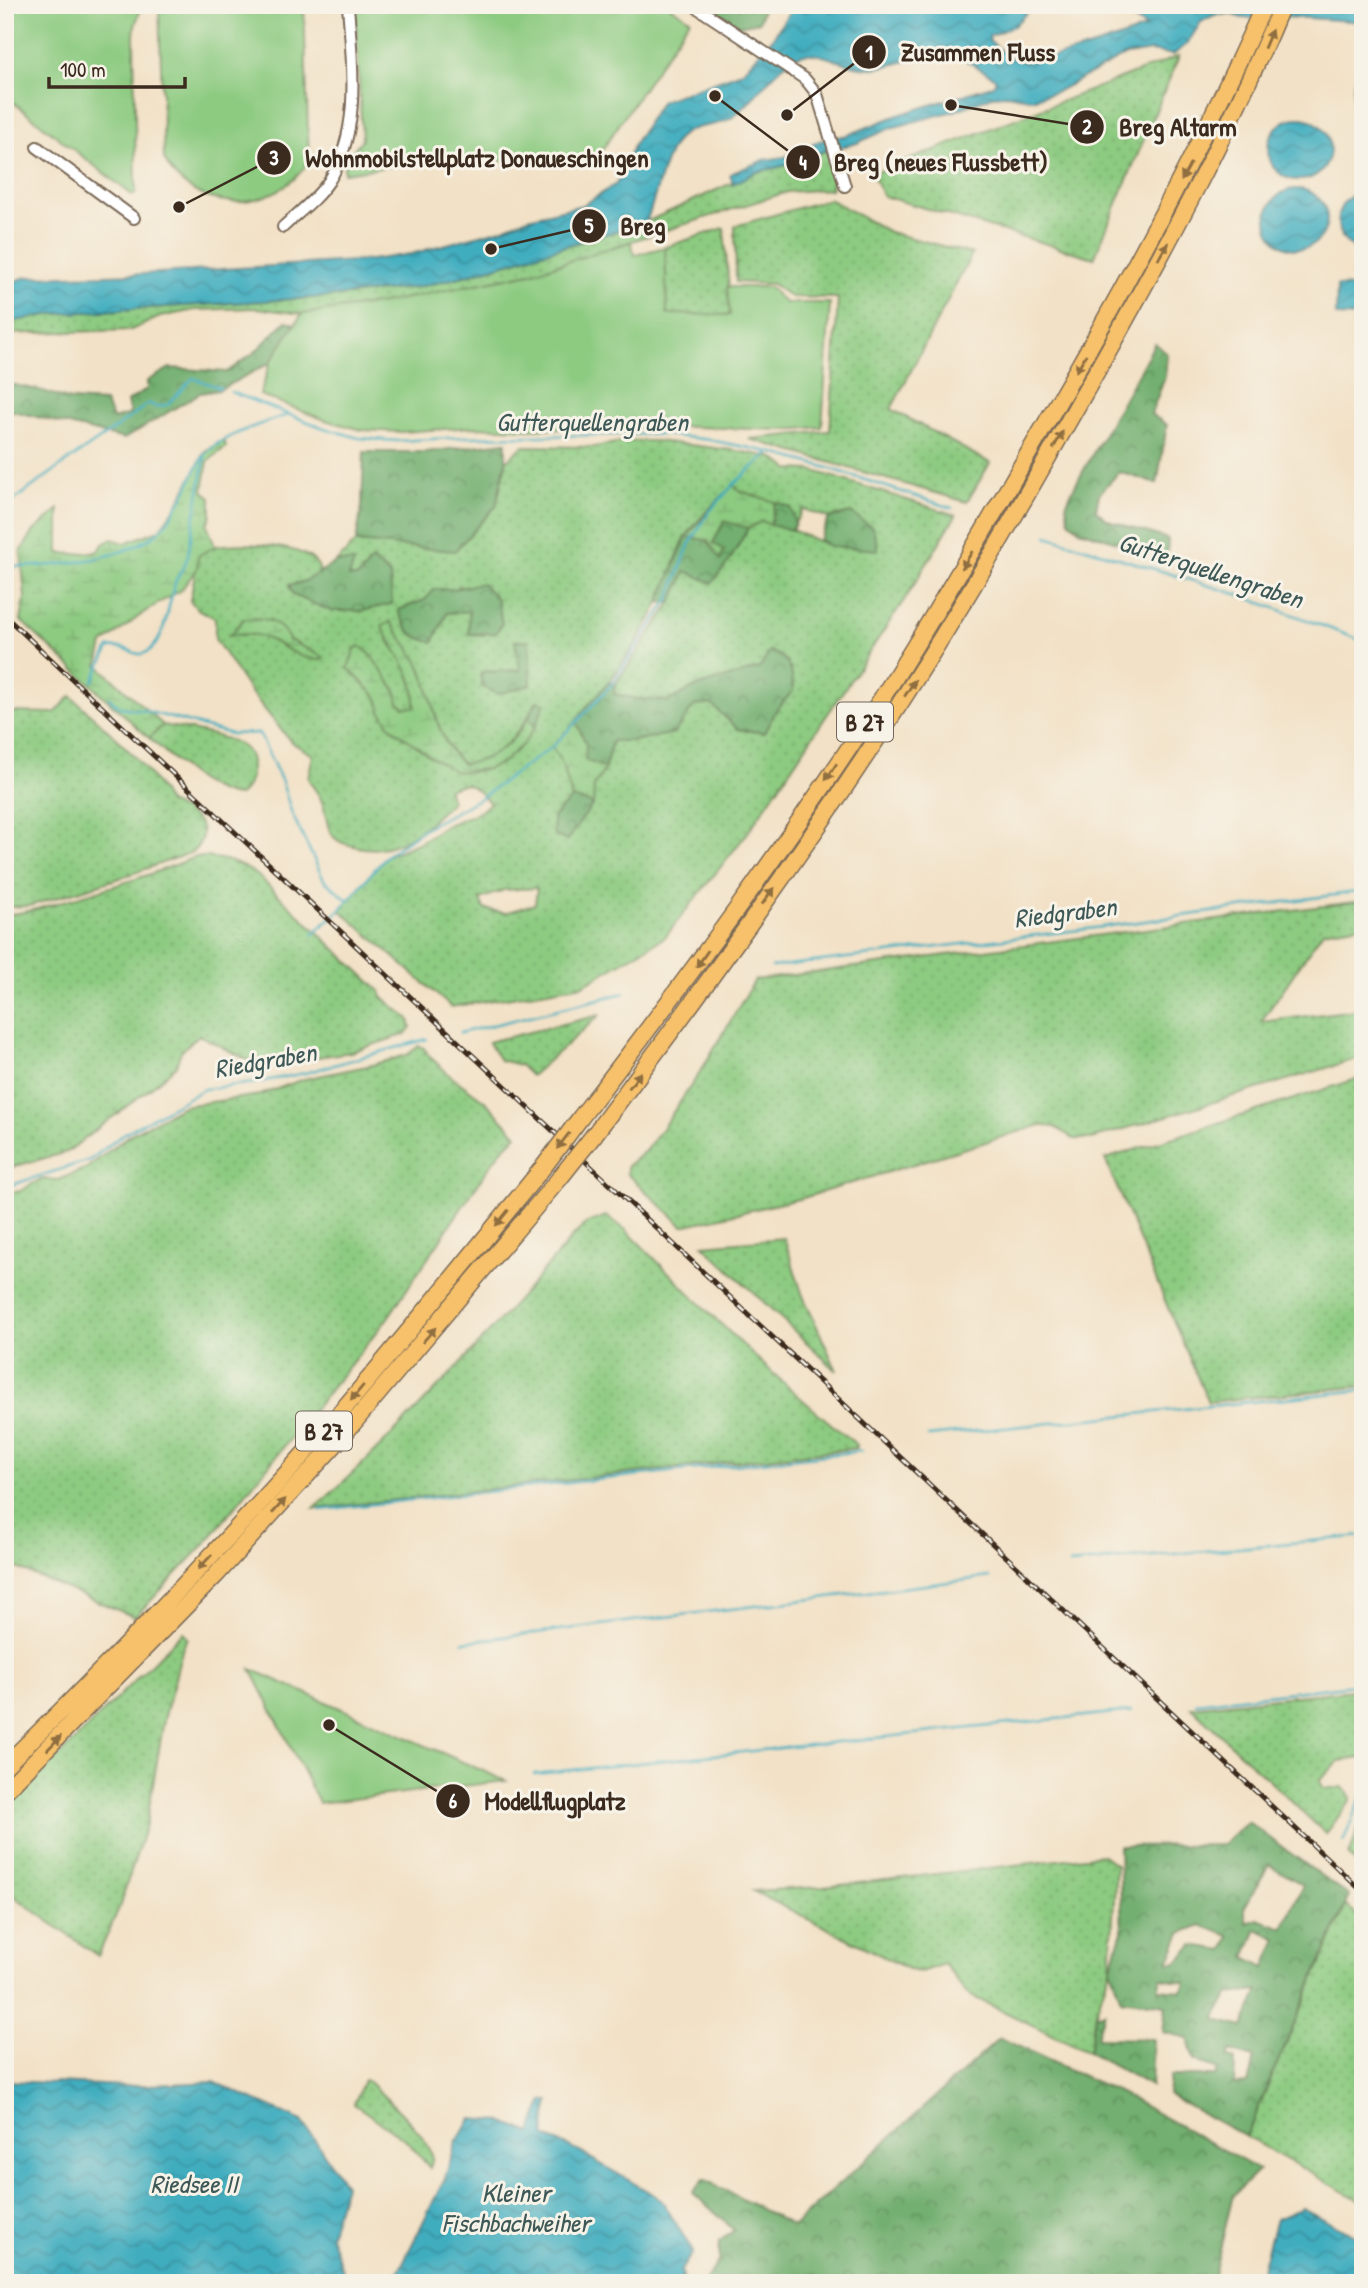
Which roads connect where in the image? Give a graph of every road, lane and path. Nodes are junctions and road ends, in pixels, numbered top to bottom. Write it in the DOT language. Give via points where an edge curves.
graph roads {
  1 [pos="348,5"];
  2 [pos="692,5"];
  3 [pos="1264,5"];
  4 [pos="1282,5"];
  5 [pos="37,147"];
  6 [pos="845,186"];
  7 [pos="134,218"];
  8 [pos="283,227"];
  9 [pos="5,1766"];
  10 [pos="5,1791"];
  1 -- 8 [label="street" via="352,101 345,147 328,183"];
  2 -- 6 [label="street" via="805,79 817,94"];
  3 -- 9 [label="highway, B 27, one-way, bridge" via="1192,160 1134,269 974,548 897,674 693,972 545,1165 327,1427 205,1563"];
  10 -- 4 [label="highway, B 27, one-way, bridge" via="216,1575 340,1440 559,1179 708,983 913,684 1024,500 1177,228"];
  5 -- 7 [label="street"];
}
